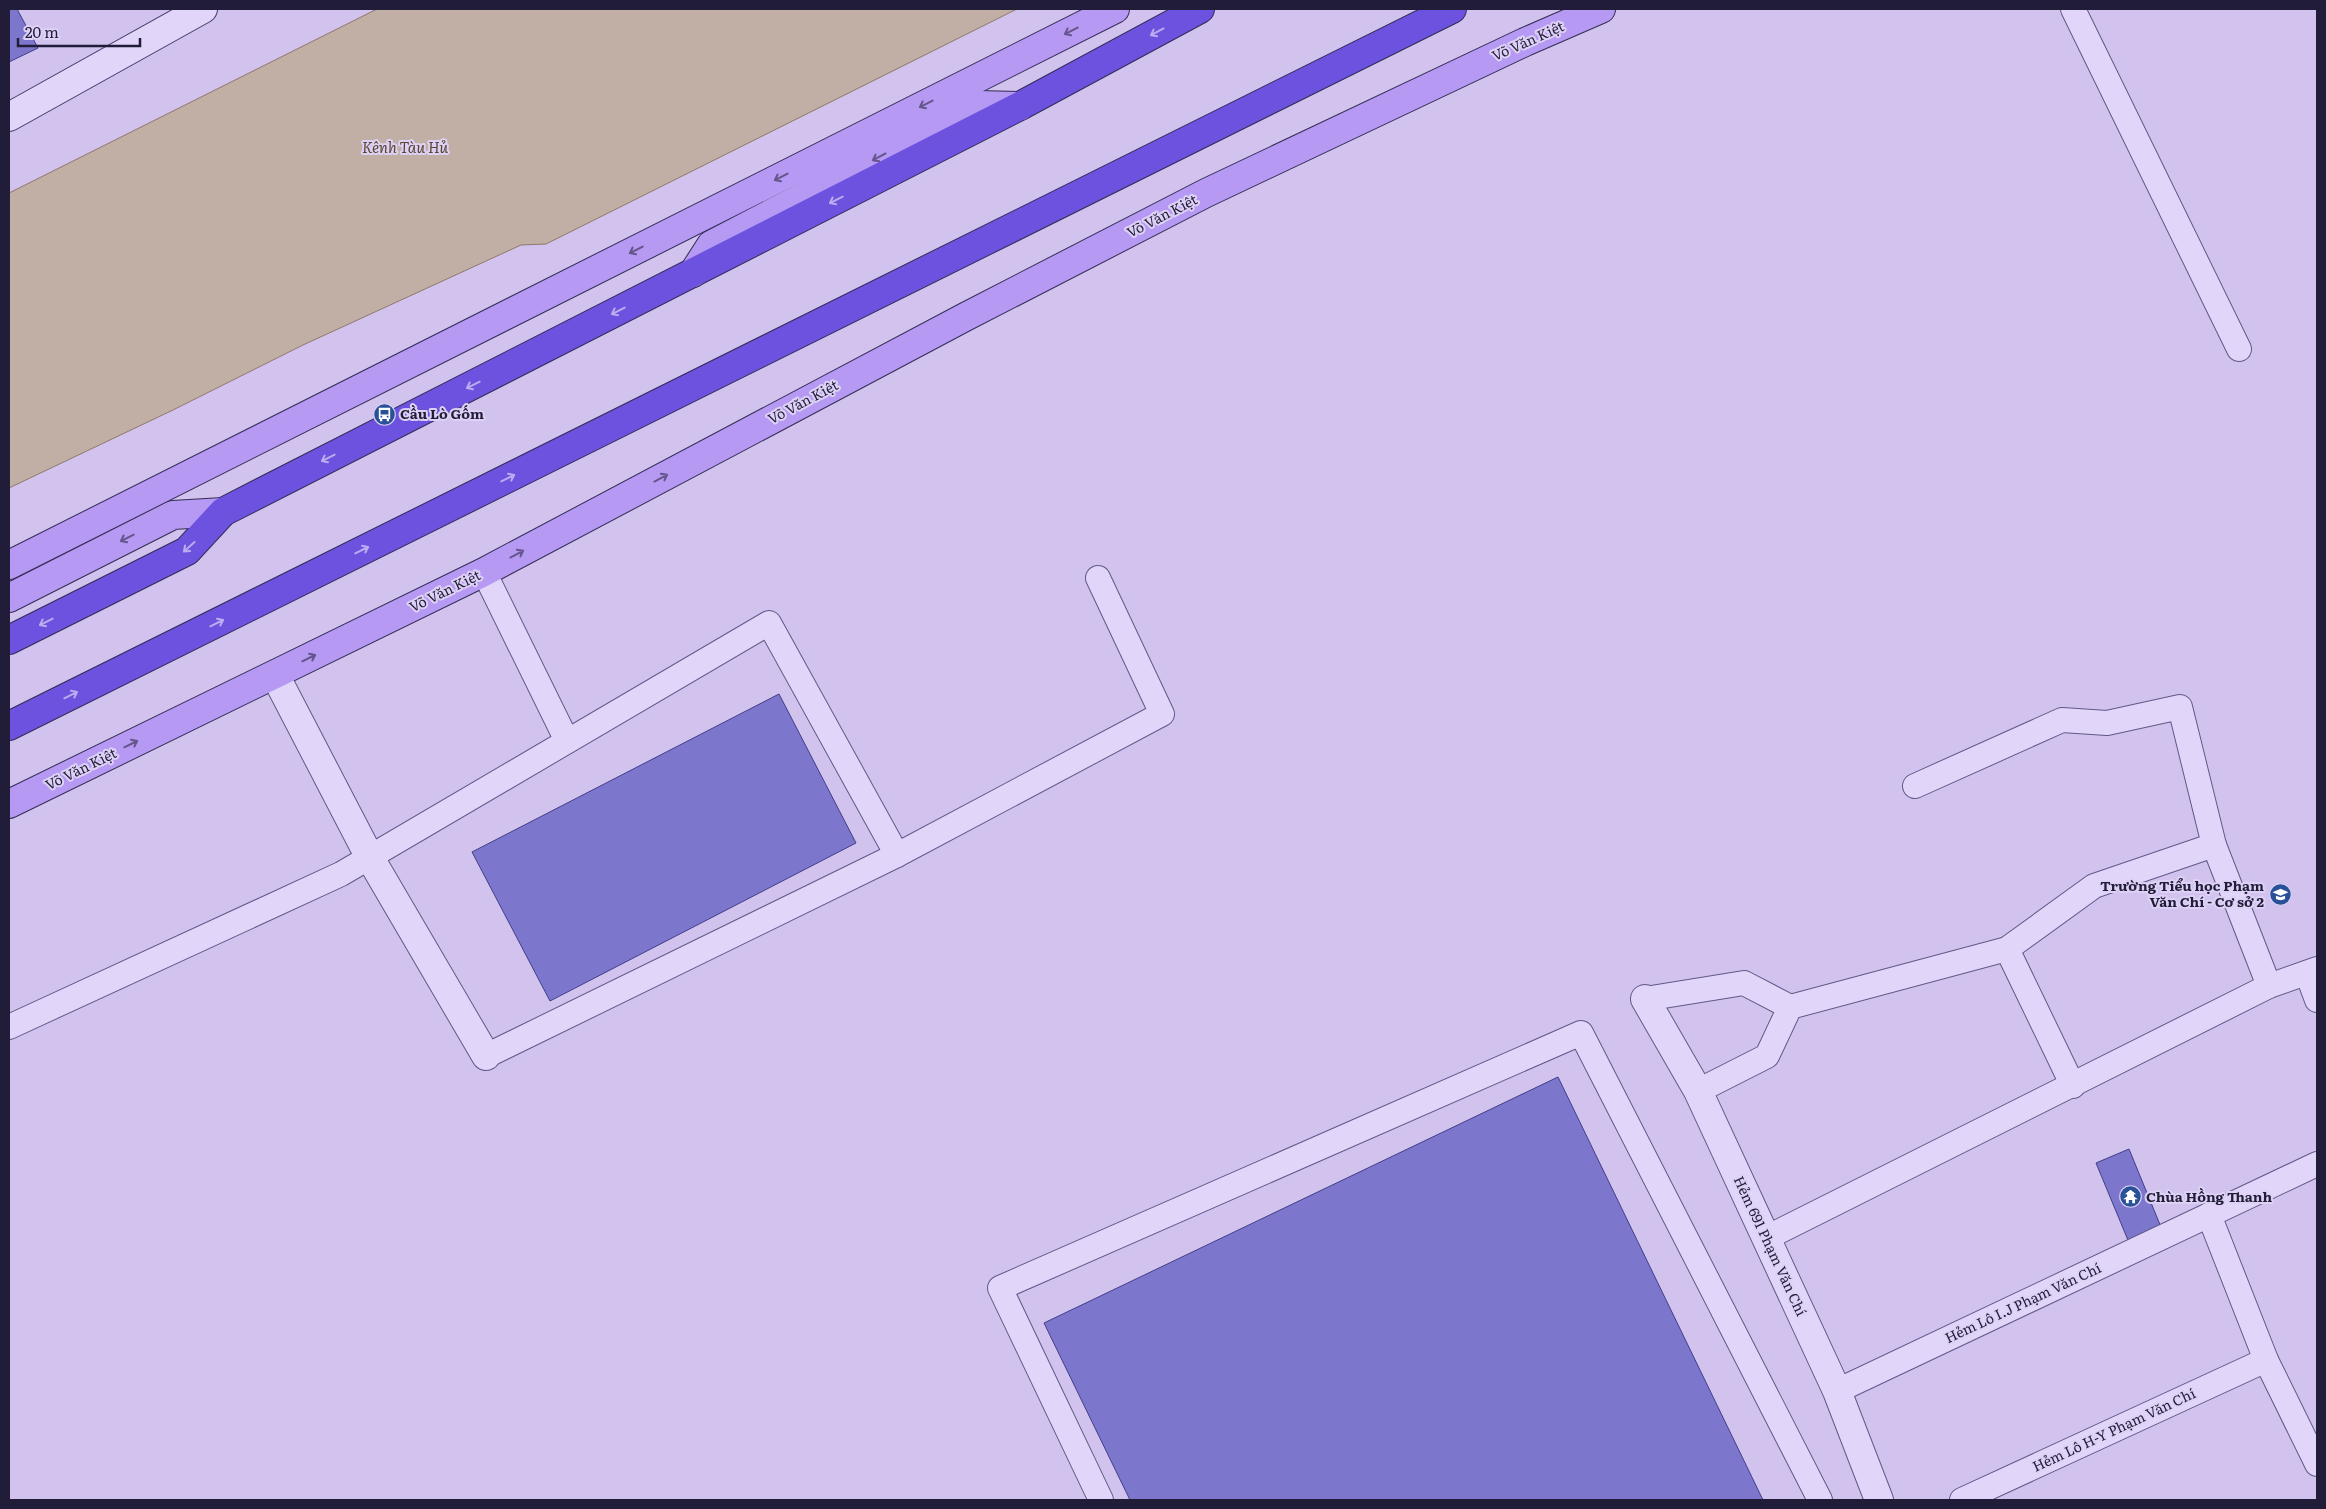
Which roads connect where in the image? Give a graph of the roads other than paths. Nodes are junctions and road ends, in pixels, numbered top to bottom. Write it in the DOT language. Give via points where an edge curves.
graph roads {
  1 [pos="203,9"];
  2 [pos="1114,9"];
  3 [pos="1195,9"];
  4 [pos="1200,9"];
  5 [pos="1452,9"];
  6 [pos="1601,9"];
  7 [pos="2073,9"];
  8 [pos="9,117"];
  9 [pos="2239,348"];
  10 [pos="223,512"];
  11 [pos="9,565"];
  12 [pos="484,572"];
  13 [pos="1098,578"];
  14 [pos="9,598"];
  15 [pos="9,640"];
  16 [pos="275,675"];
  17 [pos="9,726"];
  18 [pos="568,741"];
  19 [pos="1915,786"];
  20 [pos="9,804"];
  21 [pos="2214,845"];
  22 [pos="897,855"];
  23 [pos="369,856"];
  24 [pos="2007,949"];
  25 [pos="2312,971"];
  26 [pos="2269,986"];
  27 [pos="1645,999"];
  28 [pos="2317,1000"];
  29 [pos="1790,1007"];
  30 [pos="9,1027"];
  31 [pos="486,1056"];
  32 [pos="2073,1086"];
  33 [pos="1698,1091"];
  34 [pos="2317,1164"];
  35 [pos="2209,1215"];
  36 [pos="1766,1238"];
  37 [pos="2266,1360"];
  38 [pos="1837,1391"];
  39 [pos="2317,1464"];
  40 [pos="1101,1500"];
  41 [pos="1820,1500"];
  42 [pos="1879,1500"];
  43 [pos="1962,1500"];
  1 -- 8 [label="street"];
  2 -- 11 [label="main road, one-way"];
  3 -- 4 [label="main road"];
  4 -- 10 [label="highway, one-way" via="1020,106"];
  17 -- 5 [label="highway, one-way"];
  12 -- 6 [label="main road, Võ Văn Kiệt, one-way" via="1206,193"];
  7 -- 9 [label="lane"];
  10 -- 14 [label="main road, one-way" via="173,515"];
  10 -- 15 [label="highway, one-way" via="187,551"];
  16 -- 12 [label="main road, Võ Văn Kiệt, one-way"];
  12 -- 18 [label="lane"];
  13 -- 22 [label="lane" via="1162,714"];
  20 -- 16 [label="main road, Võ Văn Kiệt, one-way"];
  16 -- 23 [label="street"];
  18 -- 22 [label="lane" via="769,623"];
  18 -- 23 [label="lane"];
  19 -- 21 [label="lane" via="2062,720 2107,724 2180,707"];
  21 -- 24 [label="lane" via="2094,886"];
  21 -- 26 [label="lane"];
  22 -- 31 [label="lane"];
  23 -- 30 [label="lane" via="341,874"];
  23 -- 31 [label="street"];
  24 -- 29 [label="lane"];
  24 -- 32 [label="lane"];
  25 -- 26 [label="lane"];
  25 -- 28 [label="lane"];
  26 -- 32 [label="lane"];
  27 -- 29 [label="lane" via="1744,983"];
  27 -- 33 [label="street, Hẻm 691 Phạm Văn Chí"];
  29 -- 33 [label="lane" via="1767,1056"];
  32 -- 36 [label="lane"];
  33 -- 36 [label="street, Hẻm 691 Phạm Văn Chí"];
  34 -- 35 [label="lane, Hẻm Lô I.J Phạm Văn Chí"];
  35 -- 37 [label="lane"];
  35 -- 38 [label="lane, Hẻm Lô I.J Phạm Văn Chí"];
  36 -- 38 [label="street, Hẻm 691 Phạm Văn Chí"];
  37 -- 39 [label="lane"];
  37 -- 43 [label="lane, Hẻm Lô H-Y Phạm Văn Chí"];
  38 -- 42 [label="street, Hẻm 691 Phạm Văn Chí"];
  40 -- 41 [label="lane" via="1000,1288 1581,1033"];
}
